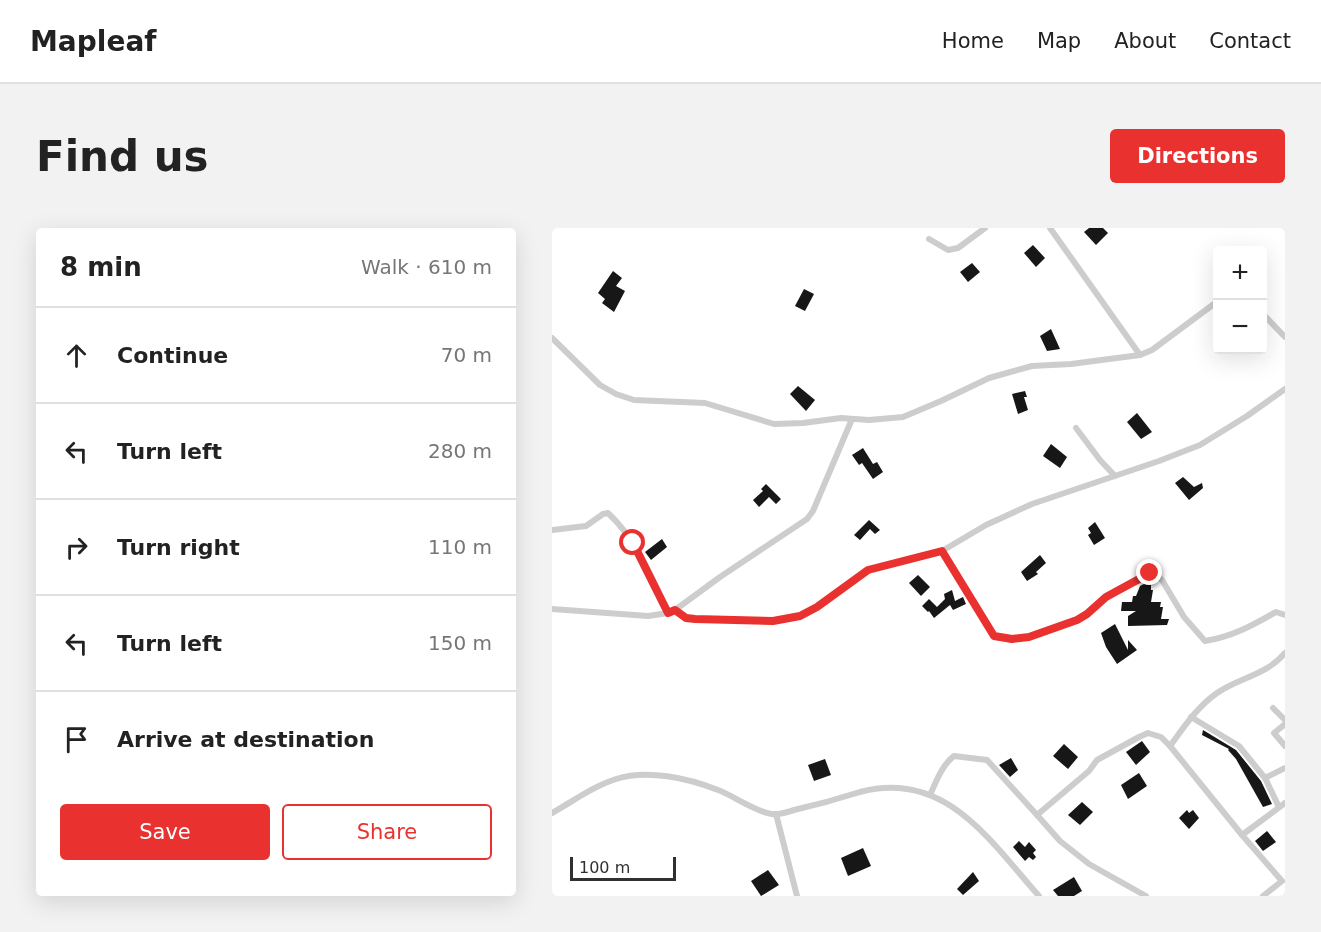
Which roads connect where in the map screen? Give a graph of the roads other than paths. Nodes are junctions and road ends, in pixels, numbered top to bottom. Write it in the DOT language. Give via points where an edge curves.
graph roads {
  1 [pos="985,228"];
  2 [pos="1050,228"];
  3 [pos="929,239"];
  4 [pos="1213,306"];
  5 [pos="1267,318"];
  6 [pos="552,338"];
  7 [pos="1285,338"];
  8 [pos="1140,355"];
  9 [pos="1285,389"];
  10 [pos="852,419"];
  11 [pos="1076,428"];
  12 [pos="1115,476"];
  13 [pos="552,530"];
  14 [pos="942,551"];
  15 [pos="554,609"];
  16 [pos="672,611"];
  17 [pos="1285,615"];
  18 [pos="1285,653"];
  19 [pos="1274,708"];
  20 [pos="1191,717"];
  21 [pos="1285,722"];
  22 [pos="1170,746"];
  23 [pos="1285,746"];
  24 [pos="1285,768"];
  25 [pos="1265,778"];
  26 [pos="930,795"];
  27 [pos="1282,805"];
  28 [pos="552,813"];
  29 [pos="776,814"];
  30 [pos="1037,815"];
  31 [pos="1242,835"];
  32 [pos="1283,880"];
  33 [pos="797,896"];
  34 [pos="1039,896"];
  35 [pos="1146,896"];
  36 [pos="1263,896"];
  1 -- 3 [label="street" via="958,248 948,250"];
  2 -- 8 [label="street"];
  4 -- 8 [label="street"];
  5 -- 7 [label="street"];
  6 -- 10 [label="street" via="600,386 634,400 705,403 774,424"];
  8 -- 10 [label="street" via="1032,366 989,378 903,417"];
  9 -- 12 [label="street" via="1200,445"];
  10 -- 16 [label="street" via="807,519"];
  11 -- 12 [label="street"];
  12 -- 14 [label="street" via="1032,504"];
  13 -- 16 [label="street" via="586,526 608,513 633,543"];
  14 -- 16 [label="street" via="868,570 800,616 773,621 695,619"];
  14 -- 17 [label="street" via="994,636 1004,638 1029,637 1077,620 1106,597 1154,573 1205,641 1224,638 1276,612"];
  15 -- 16 [label="street" via="648,616"];
  18 -- 20 [label="street" via="1262,672 1217,693"];
  19 -- 21 [label="street"];
  20 -- 22 [label="street"];
  20 -- 25 [label="street" via="1239,746"];
  21 -- 23 [label="street" via="1274,734"];
  22 -- 30 [label="street" via="1161,737 1148,733 1123,745 1097,760"];
  22 -- 31 [label="street"];
  24 -- 25 [label="street"];
  25 -- 27 [label="street"];
  26 -- 29 [label="street" via="915,789 876,788"];
  26 -- 30 [label="street" via="954,756 987,760"];
  26 -- 34 [label="street" via="961,812"];
  27 -- 31 [label="street"];
  28 -- 29 [label="street" via="615,779 650,775 696,782 765,813"];
  29 -- 33 [label="street"];
  30 -- 35 [label="street" via="1060,841 1089,864"];
  31 -- 32 [label="street"];
  32 -- 36 [label="street"];
}
